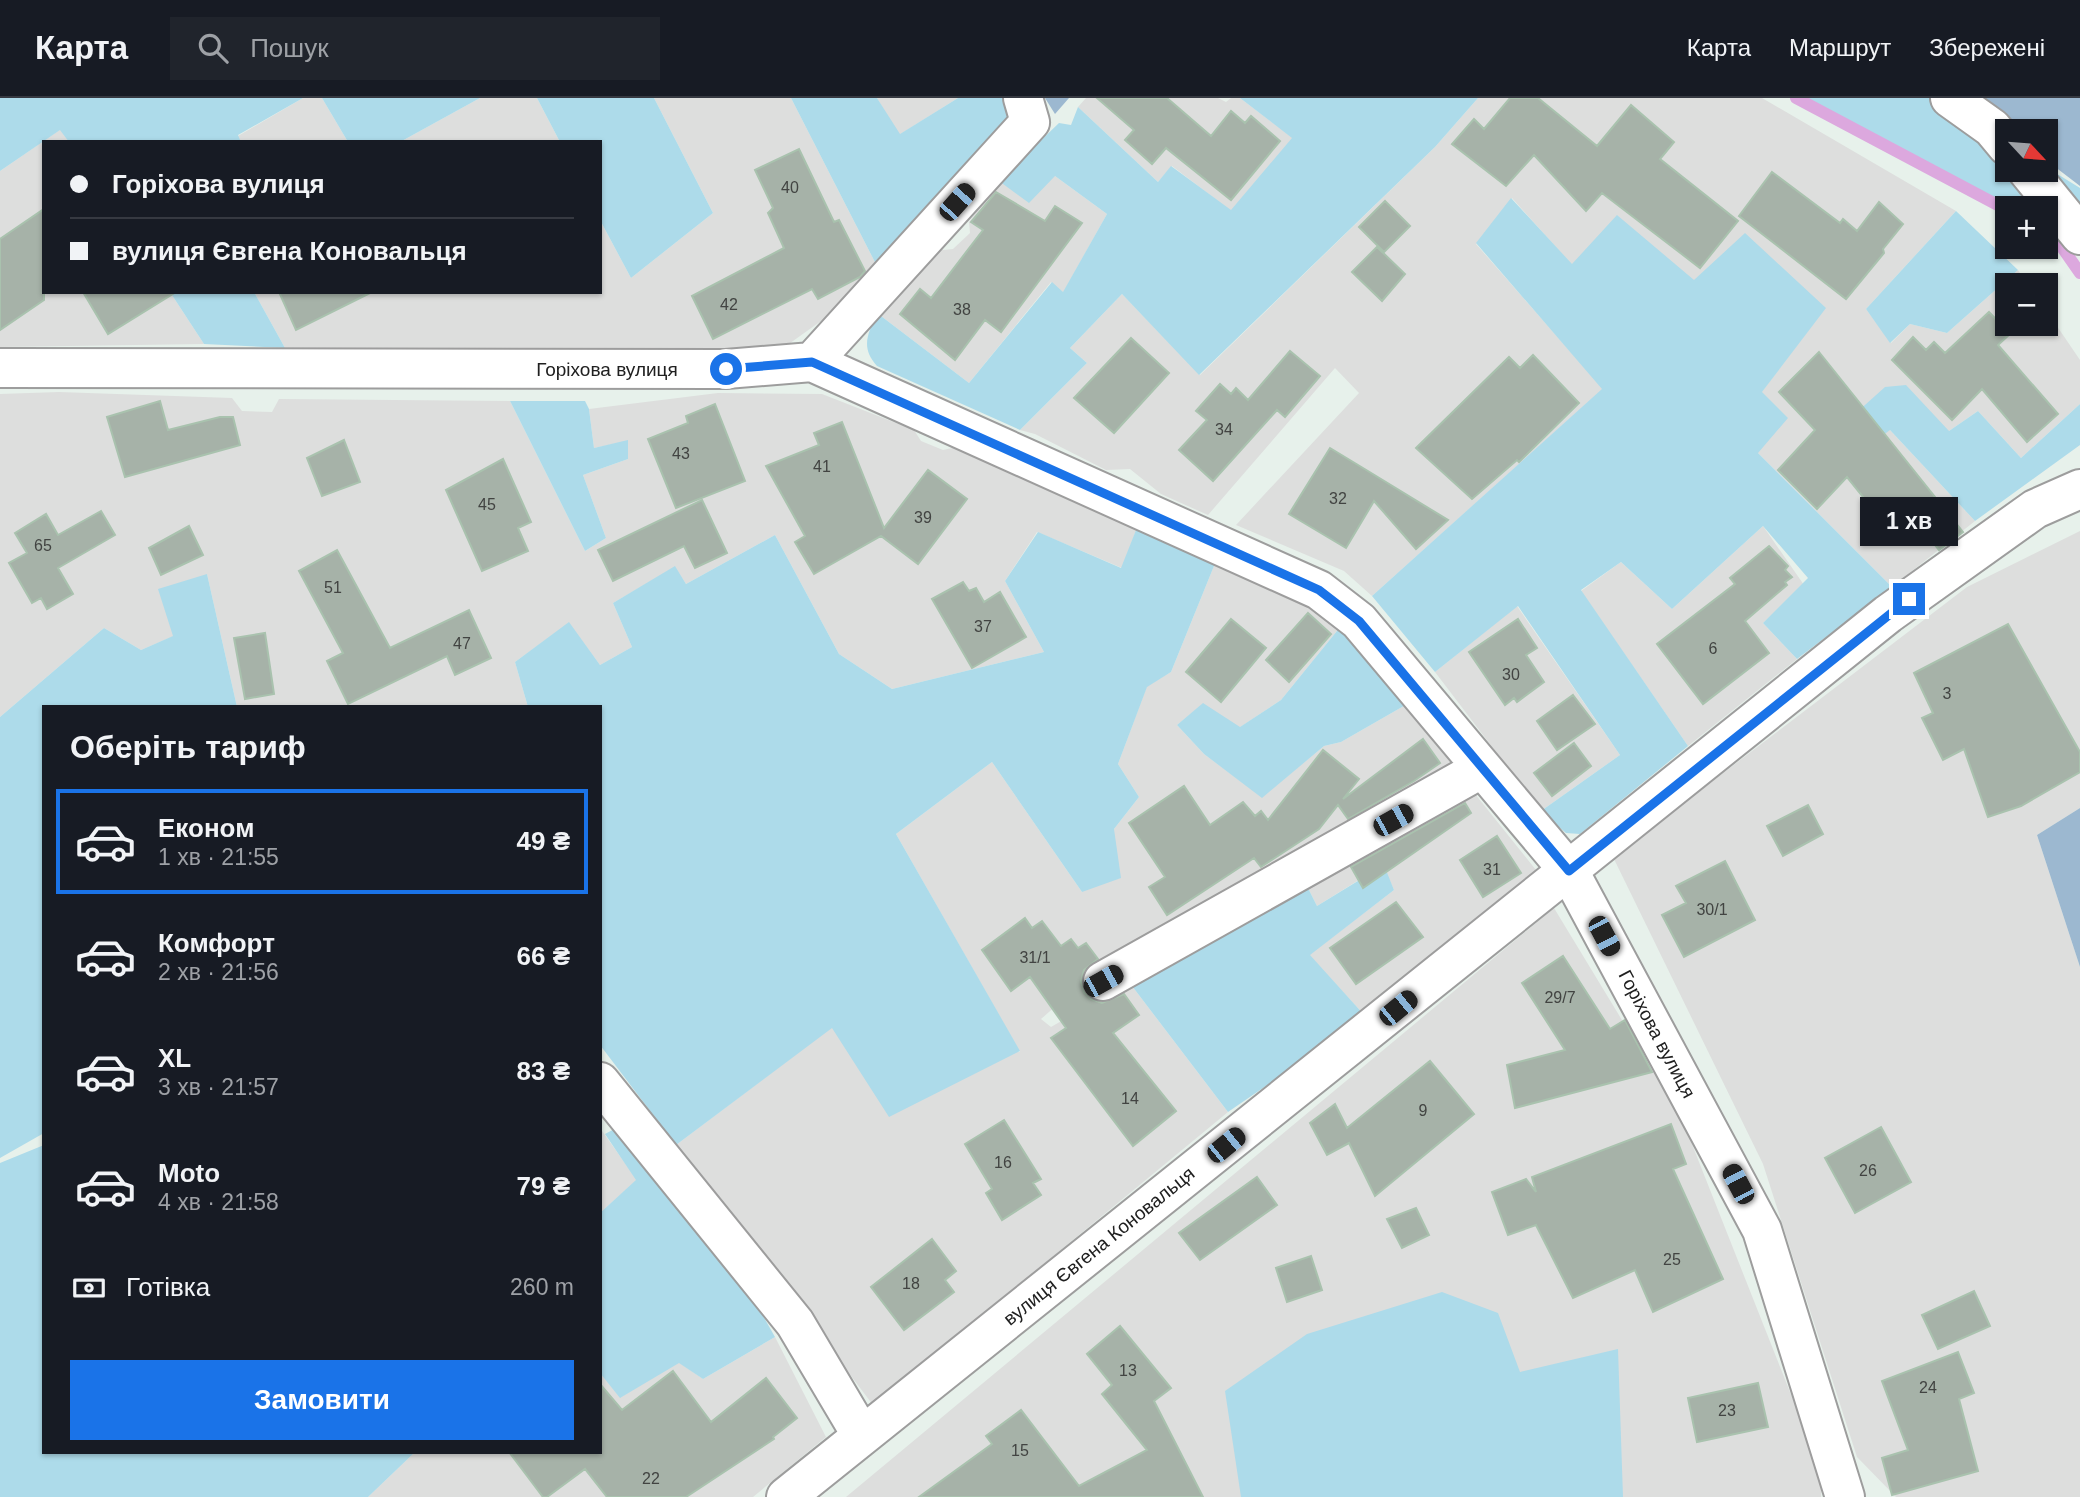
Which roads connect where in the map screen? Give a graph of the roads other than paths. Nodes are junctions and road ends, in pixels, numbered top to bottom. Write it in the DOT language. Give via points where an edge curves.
graph roads {
  1 [pos="1023,98"];
  2 [pos="1951,98"];
  3 [pos="1995,132"];
  4 [pos="2037,182"];
  5 [pos="2080,235"];
  6 [pos="812,362"];
  7 [pos="0,368"];
  8 [pos="2080,489"];
  9 [pos="1481,769"];
  10 [pos="1569,871"];
  11 [pos="1103,981"];
  12 [pos="602,1084"];
  13 [pos="862,1436"];
  14 [pos="786,1497"];
  15 [pos="1845,1497"];
  1 -- 6 [label="street" via="1030,122"];
  2 -- 3 [label="street"];
  4 -- 5 [label="street"];
  6 -- 7 [label="street, Горіхова вулиця" via="713,369"];
  6 -- 9 [label="street, Горіхова вулиця" via="1319,590 1359,621"];
  8 -- 10 [label="street, вулиця Євгена Коновальця" via="2035,509 1888,614"];
  9 -- 10 [label="street, Горіхова вулиця"];
  9 -- 11 [label="street"];
  10 -- 13 [label="street, вулиця Євгена Коновальця"];
  10 -- 15 [label="street, Горіхова вулиця" via="1762,1230"];
  12 -- 13 [label="street" via="795,1323"];
  13 -- 14 [label="street, вулиця Євгена Коновальця"];
}
